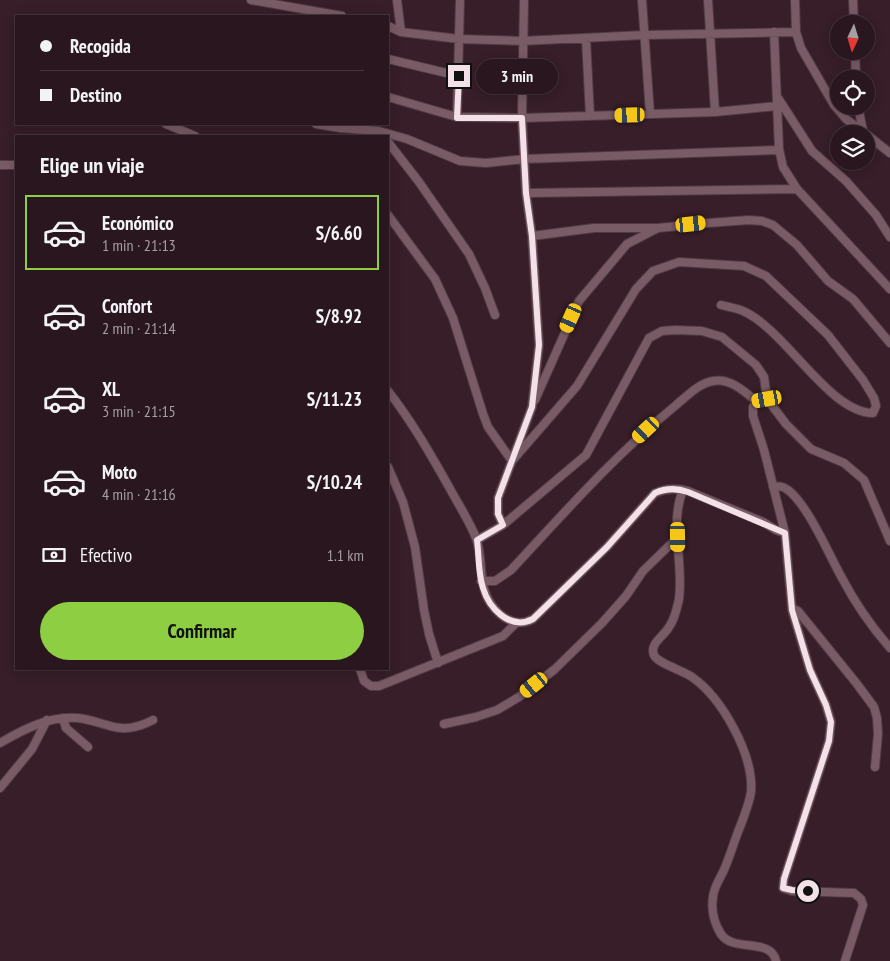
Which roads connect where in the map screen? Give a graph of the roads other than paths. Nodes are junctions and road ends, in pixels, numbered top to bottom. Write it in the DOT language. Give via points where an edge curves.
graph roads {
  1 [pos="250,0"];
  2 [pos="398,0"];
  3 [pos="460,0"];
  4 [pos="524,0"];
  5 [pos="642,0"];
  6 [pos="708,0"];
  7 [pos="795,0"];
  8 [pos="853,0"];
  9 [pos="336,15"];
  10 [pos="854,15"];
  11 [pos="389,26"];
  12 [pos="401,32"];
  13 [pos="774,32"];
  14 [pos="796,32"];
  15 [pos="711,33"];
  16 [pos="644,34"];
  17 [pos="459,39"];
  18 [pos="586,39"];
  19 [pos="522,41"];
  20 [pos="389,59"];
  21 [pos="459,76"];
  22 [pos="776,96"];
  23 [pos="389,97"];
  24 [pos="777,106"];
  25 [pos="715,112"];
  26 [pos="650,114"];
  27 [pos="590,116"];
  28 [pos="457,118"];
  29 [pos="522,118"];
  30 [pos="168,125"];
  31 [pos="322,125"];
  32 [pos="855,125"];
  33 [pos="381,134"];
  34 [pos="193,135"];
  35 [pos="389,136"];
  36 [pos="875,141"];
  37 [pos="389,143"];
  38 [pos="779,150"];
  39 [pos="890,154"];
  40 [pos="524,159"];
  41 [pos="0,165"];
  42 [pos="15,165"];
  43 [pos="797,189"];
  44 [pos="526,193"];
  45 [pos="389,216"];
  46 [pos="658,228"];
  47 [pos="532,236"];
  48 [pos="890,237"];
  49 [pos="890,289"];
  50 [pos="721,305"];
  51 [pos="495,315"];
  52 [pos="890,343"];
  53 [pos="389,392"];
  54 [pos="767,399"];
  55 [pos="756,401"];
  56 [pos="532,407"];
  57 [pos="512,461"];
  58 [pos="389,469"];
  59 [pos="773,487"];
  60 [pos="683,490"];
  61 [pos="503,525"];
  62 [pos="785,533"];
  63 [pos="678,537"];
  64 [pos="477,540"];
  65 [pos="890,541"];
  66 [pos="481,581"];
  67 [pos="792,608"];
  68 [pos="516,623"];
  69 [pos="890,648"];
  70 [pos="438,663"];
  71 [pos="360,670"];
  72 [pos="62,718"];
  73 [pos="47,720"];
  74 [pos="153,720"];
  75 [pos="444,724"];
  76 [pos="0,743"];
  77 [pos="88,747"];
  78 [pos="874,767"];
  79 [pos="0,788"];
  80 [pos="776,961"];
  81 [pos="845,961"];
  1 -- 9 [label="street"];
  2 -- 12 [label="street"];
  3 -- 17 [label="street"];
  4 -- 19 [label="street"];
  5 -- 16 [label="street"];
  6 -- 15 [label="street"];
  7 -- 14 [label="street"];
  8 -- 10 [label="street"];
  11 -- 12 [label="street"];
  12 -- 17 [label="street"];
  13 -- 14 [label="street"];
  13 -- 15 [label="street"];
  13 -- 22 [label="street"];
  14 -- 32 [label="street" via="801,48 834,104"];
  15 -- 16 [label="street"];
  15 -- 25 [label="street"];
  16 -- 18 [label="street"];
  16 -- 26 [label="street"];
  17 -- 19 [label="street"];
  17 -- 21 [label="street"];
  18 -- 19 [label="street"];
  18 -- 27 [label="street"];
  19 -- 29 [label="street"];
  20 -- 21 [label="street"];
  21 -- 28 [label="street"];
  22 -- 24 [label="street"];
  22 -- 48 [label="street" via="812,151 846,181 876,215"];
  23 -- 28 [label="street"];
  24 -- 25 [label="street"];
  24 -- 38 [label="street"];
  25 -- 26 [label="street"];
  26 -- 27 [label="street"];
  27 -- 29 [label="street"];
  28 -- 29 [label="street"];
  29 -- 40 [label="street"];
  30 -- 34 [label="street"];
  31 -- 33 [label="street"];
  35 -- 40 [label="street" via="407,139 460,161 486,163"];
  36 -- 39 [label="street"];
  37 -- 51 [label="street" via="469,254"];
  38 -- 40 [label="street"];
  38 -- 43 [label="street" via="783,167"];
  40 -- 44 [label="street"];
  41 -- 42 [label="street"];
  43 -- 44 [label="street"];
  43 -- 49 [label="street"];
  44 -- 47 [label="street"];
  45 -- 57 [label="street" via="435,279 453,318 488,427"];
  46 -- 47 [label="street" via="594,228"];
  46 -- 52 [label="street" via="749,220 773,225 797,245 828,280 853,298"];
  46 -- 56 [label="street" via="627,244 579,301"];
  47 -- 56 [label="street" via="539,345"];
  50 -- 57 [label="street" via="743,310 758,320 842,401 864,413 873,413 876,406 874,398 852,365 828,335 766,276 744,266 679,262 653,271 636,289 577,386"];
  53 -- 64 [label="street" via="433,458"];
  54 -- 55 [label="street"];
  54 -- 61 [label="street" via="764,376 756,365 722,337 702,331 662,331 649,338 586,455"];
  54 -- 65 [label="street" via="786,424 811,448 844,463 864,480"];
  55 -- 59 [label="street" via="753,416"];
  55 -- 66 [label="street" via="737,386 724,381 712,381 696,389 619,454 511,570 495,581"];
  56 -- 57 [label="street"];
  57 -- 61 [label="street" via="498,498 498,514"];
  58 -- 70 [label="street" via="403,502 415,547 424,610"];
  59 -- 62 [label="street"];
  59 -- 69 [label="street" via="786,488 799,502 852,596"];
  60 -- 62 [label="street"];
  60 -- 63 [label="street" via="676,513"];
  60 -- 68 [label="street" via="655,493 607,547 533,619"];
  61 -- 64 [label="street"];
  62 -- 67 [label="street"];
  63 -- 75 [label="street" via="643,571 602,623 555,669 497,710"];
  63 -- 80 [label="street" via="680,586 677,606 669,627 654,645 653,654 658,660 693,678 709,692 732,725 743,751 751,778 751,792 715,888 713,913 724,938 766,948"];
  64 -- 66 [label="street"];
  66 -- 68 [label="street" via="497,611"];
  67 -- 78 [label="street" via="798,611 874,708 878,734"];
  67 -- 81 [label="street" via="810,670 831,722 829,741 783,888 854,893 861,899 863,905"];
  68 -- 70 [label="street" via="503,636"];
  70 -- 71 [label="street" via="375,686 364,682"];
  72 -- 73 [label="street"];
  72 -- 74 [label="street" via="133,728"];
  72 -- 77 [label="street" via="66,728"];
  73 -- 76 [label="street"];
  73 -- 79 [label="street" via="32,749"];
}
